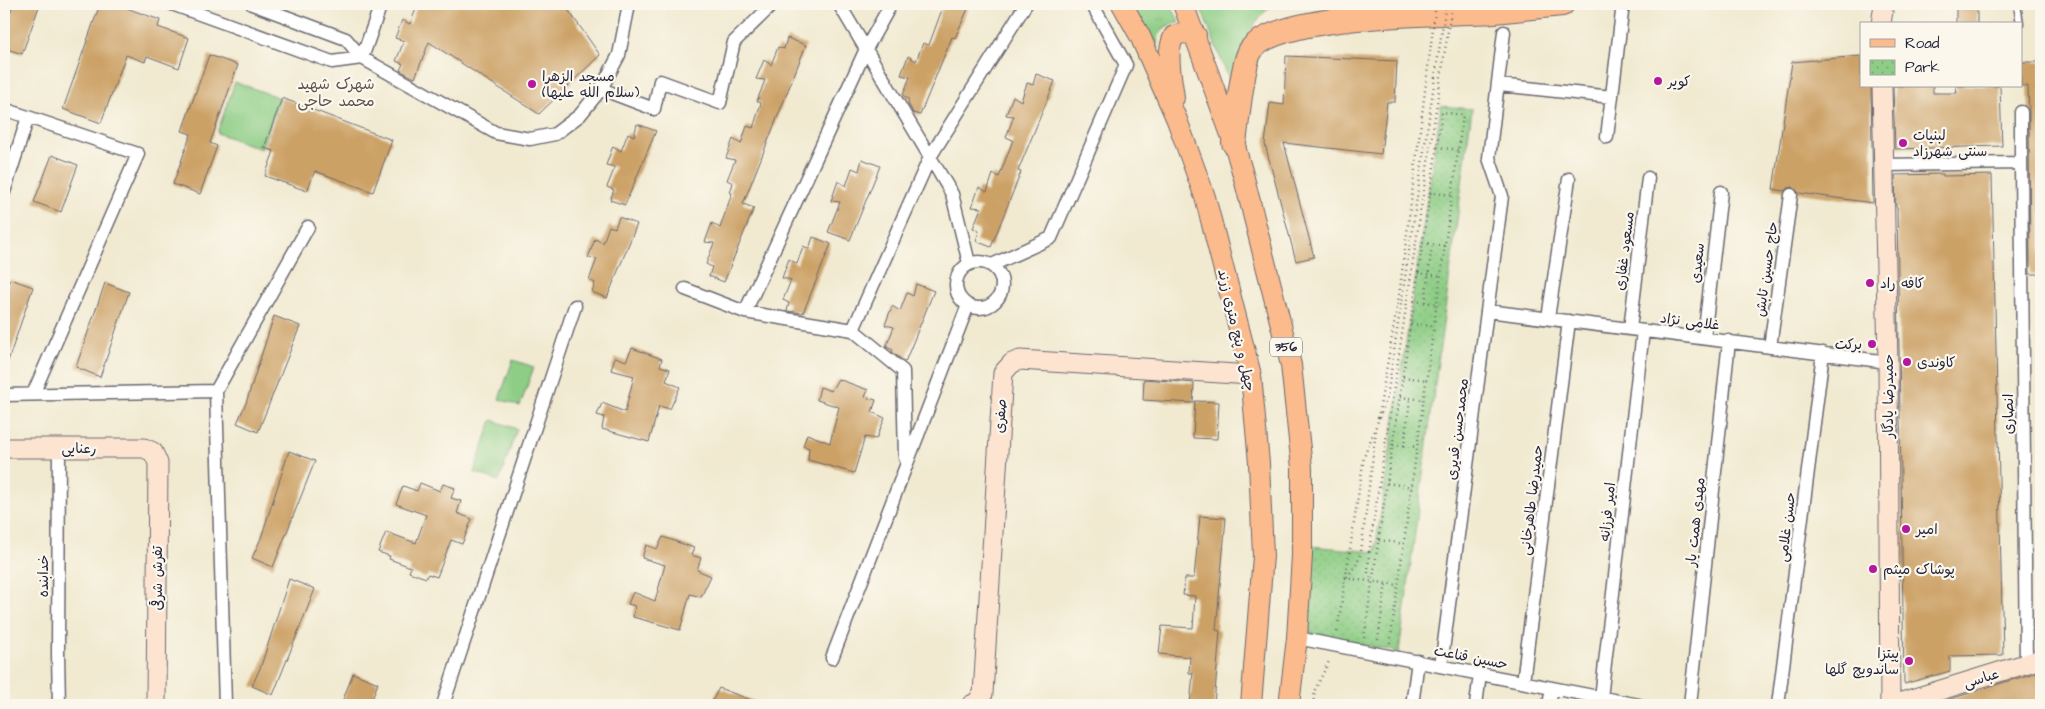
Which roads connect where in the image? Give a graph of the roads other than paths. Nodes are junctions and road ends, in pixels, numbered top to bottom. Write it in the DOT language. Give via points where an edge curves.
graph roads {
  1 [pos="172,4"];
  2 [pos="252,4"];
  3 [pos="380,4"];
  4 [pos="629,4"];
  5 [pos="773,4"];
  6 [pos="839,4"];
  7 [pos="891,4"];
  8 [pos="1026,4"];
  9 [pos="1092,4"];
  10 [pos="1122,4"];
  11 [pos="1183,4"];
  12 [pos="1447,4"];
  13 [pos="1562,4"];
  14 [pos="1623,4"];
  15 [pos="1884,4"];
  16 [pos="2017,4"];
  17 [pos="1499,21"];
  18 [pos="1881,22"];
  19 [pos="2020,22"];
  20 [pos="1196,35"];
  21 [pos="866,49"];
  22 [pos="362,58"];
  23 [pos="1499,85"];
  24 [pos="1882,88"];
  25 [pos="601,89"];
  26 [pos="1612,96"];
  27 [pos="4,109"];
  28 [pos="2020,112"];
  29 [pos="28,117"];
  30 [pos="1178,120"];
  31 [pos="1607,137"];
  32 [pos="1234,143"];
  33 [pos="930,157"];
  34 [pos="2021,163"];
  35 [pos="1884,165"];
  36 [pos="1648,178"];
  37 [pos="1569,179"];
  38 [pos="4,192"];
  39 [pos="1720,192"];
  40 [pos="1791,195"];
  41 [pos="308,227"];
  42 [pos="969,263"];
  43 [pos="992,265"];
  44 [pos="685,290"];
  45 [pos="576,306"];
  46 [pos="968,306"];
  47 [pos="1488,311"];
  48 [pos="745,312"];
  49 [pos="1548,318"];
  50 [pos="1569,321"];
  51 [pos="1630,329"];
  52 [pos="852,330"];
  53 [pos="1643,330"];
  54 [pos="1704,338"];
  55 [pos="1729,341"];
  56 [pos="1770,347"];
  57 [pos="1823,354"];
  58 [pos="1888,362"];
  59 [pos="1250,375"];
  60 [pos="216,391"];
  61 [pos="33,394"];
  62 [pos="4,395"];
  63 [pos="4,448"];
  64 [pos="59,448"];
  65 [pos="153,452"];
  66 [pos="905,466"];
  67 [pos="1297,638"];
  68 [pos="832,658"];
  69 [pos="1418,661"];
  70 [pos="2033,661"];
  71 [pos="1441,666"];
  72 [pos="1480,674"];
  73 [pos="1523,682"];
  74 [pos="1552,688"];
  75 [pos="1601,698"];
  76 [pos="1614,703"];
  77 [pos="59,705"];
  78 [pos="156,705"];
  79 [pos="225,705"];
  80 [pos="443,705"];
  81 [pos="971,705"];
  82 [pos="1251,705"];
  83 [pos="1289,705"];
  84 [pos="1412,705"];
  85 [pos="1476,705"];
  86 [pos="1549,705"];
  87 [pos="1639,705"];
  88 [pos="1690,705"];
  89 [pos="1778,705"];
  90 [pos="1891,705"];
  1 -- 22 [label="street" via="332,62"];
  2 -- 22 [label="street" via="346,39"];
  3 -- 22 [label="street"];
  4 -- 25 [label="street" via="619,55"];
  5 -- 25 [label="street" via="734,42 720,103 660,81 654,109"];
  6 -- 21 [label="street"];
  7 -- 21 [label="street"];
  8 -- 33 [label="street"];
  9 -- 43 [label="street" via="1126,65 1051,238"];
  10 -- 30 [label="main road, چهل و پنج متری زرند"];
  11 -- 20 [label="main road, 356"];
  12 -- 17 [label="highway"];
  13 -- 17 [label="highway"];
  14 -- 26 [label="street"];
  15 -- 18 [label="street"];
  16 -- 19 [label="lane"];
  17 -- 23 [label="street"];
  17 -- 32 [label="highway" via="1376,17 1313,23 1267,36 1251,50 1245,66"];
  20 -- 30 [label="main road" via="1183,33 1174,36 1170,44"];
  20 -- 32 [label="main road, 356"];
  21 -- 33 [label="street"];
  21 -- 48 [label="street"];
  22 -- 25 [label="street" via="496,133 530,139 555,134 580,115"];
  23 -- 26 [label="street"];
  23 -- 47 [label="street, محمدحسن قدیری" via="1488,158 1502,196"];
  24 -- 35 [label="street, حمیدرضا یادگار"];
  26 -- 31 [label="street"];
  27 -- 29 [label="street"];
  28 -- 34 [label="street, انصاری"];
  29 -- 38 [label="street"];
  29 -- 61 [label="street" via="138,154"];
  30 -- 59 [label="main road, چهل و پنج متری زرند" via="1205,197"];
  32 -- 67 [label="main road, 356" via="1291,365 1302,468 1302,555"];
  33 -- 42 [label="street" via="952,194"];
  33 -- 52 [label="street"];
  34 -- 35 [label="street"];
  34 -- 70 [label="street, انصاری"];
  35 -- 58 [label="street, حمیدرضا یادگار"];
  36 -- 51 [label="street, مسعود غفاری"];
  37 -- 49 [label="street"];
  39 -- 54 [label="street, سعيدی"];
  40 -- 56 [label="street, حاج حسین تابش"];
  41 -- 60 [label="street"];
  42 -- 43 [label="street" via="977,261"];
  42 -- 46 [label="street" via="962,268 956,281 958,295"];
  43 -- 46 [label="street" via="1002,279 1000,295 989,306"];
  44 -- 48 [label="street"];
  45 -- 80 [label="street"];
  46 -- 66 [label="street"];
  47 -- 49 [label="street, غلامی نژاد"];
  47 -- 71 [label="street, محمدحسن قدیری"];
  48 -- 52 [label="street"];
  49 -- 50 [label="street, غلامی نژاد"];
  50 -- 51 [label="street, غلامی نژاد"];
  50 -- 73 [label="street, حمیدرضا طاهرخانی"];
  51 -- 53 [label="street, غلامی نژاد"];
  52 -- 66 [label="street" via="903,371"];
  53 -- 54 [label="street, غلامی نژاد"];
  53 -- 75 [label="street, امیر فرزانه"];
  54 -- 55 [label="street, غلامی نژاد"];
  55 -- 56 [label="street, غلامی نژاد"];
  55 -- 88 [label="street, مهدی همت یار"];
  56 -- 57 [label="street, غلامی نژاد"];
  57 -- 58 [label="street, غلامی نژاد"];
  57 -- 89 [label="street, حسن غلامی"];
  58 -- 90 [label="street, حمیدرضا یادگار"];
  59 -- 81 [label="street, صفری" via="1020,360 1003,372 983,694"];
  59 -- 82 [label="main road, چهل و پنج متری زرند" via="1259,463 1263,556"];
  60 -- 61 [label="street"];
  60 -- 79 [label="street"];
  61 -- 62 [label="street"];
  63 -- 64 [label="street, رعنایی"];
  64 -- 65 [label="street, رعنایی" via="144,448"];
  64 -- 77 [label="street, خدابنده"];
  65 -- 78 [label="street, تفرش شرقی" via="158,464"];
  66 -- 68 [label="street"];
  67 -- 69 [label="street, حسین قناعت"];
  67 -- 83 [label="main road, 356"];
  69 -- 71 [label="street, حسین قناعت"];
  69 -- 84 [label="street"];
  70 -- 90 [label="street, عباسی"];
  71 -- 72 [label="street, حسین قناعت"];
  72 -- 73 [label="street, حسین قناعت"];
  72 -- 85 [label="street"];
  73 -- 74 [label="street, حسین قناعت"];
  74 -- 75 [label="street, حسین قناعت"];
  74 -- 86 [label="street"];
  75 -- 76 [label="street, حسین قناعت"];
  76 -- 87 [label="street, حسین قناعت"];
}
